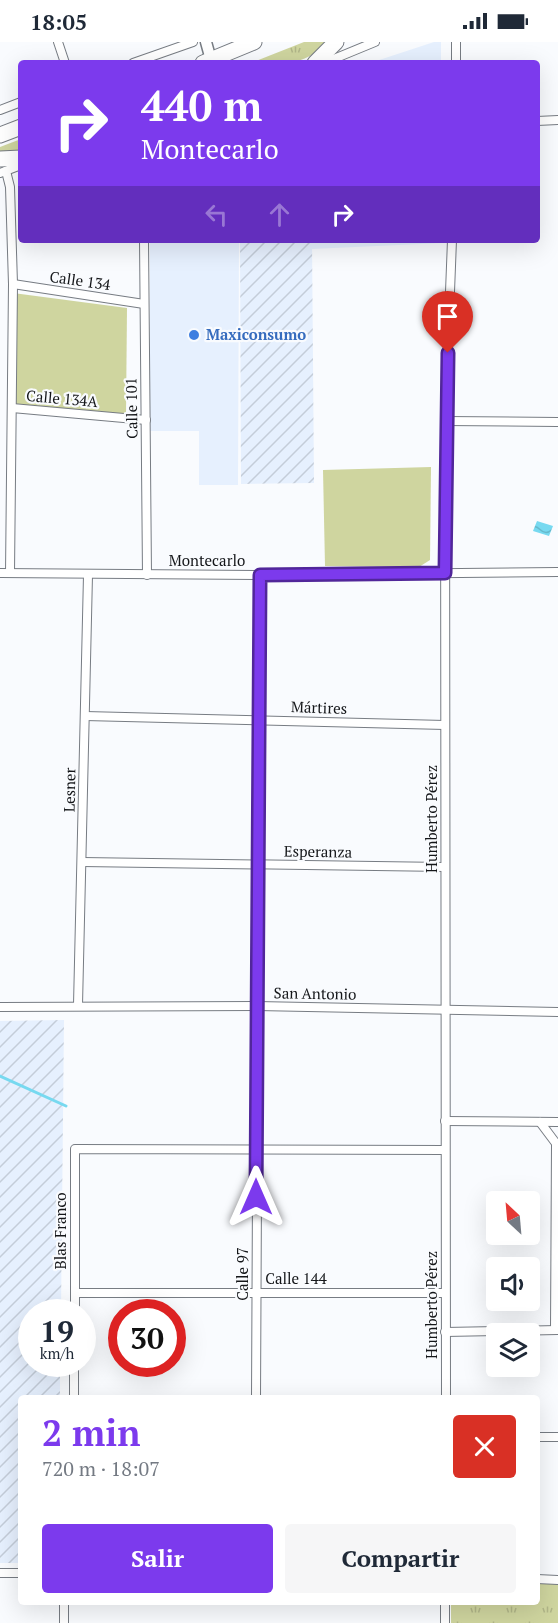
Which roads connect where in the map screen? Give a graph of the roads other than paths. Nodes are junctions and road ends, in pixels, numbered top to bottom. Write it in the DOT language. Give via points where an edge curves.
graph roads {
  1 [pos="58,42"];
  2 [pos="193,42"];
  3 [pos="206,42"];
  4 [pos="254,42"];
  5 [pos="336,42"];
  6 [pos="375,42"];
  7 [pos="456,42"];
  8 [pos="64,60"];
  9 [pos="142,60"];
  10 [pos="209,60"];
  11 [pos="214,60"];
  12 [pos="318,60"];
  13 [pos="331,60"];
  14 [pos="456,60"];
  15 [pos="18,103"];
  16 [pos="0,110"];
  17 [pos="558,120"];
  18 [pos="540,121"];
  19 [pos="18,128"];
  20 [pos="0,135"];
  21 [pos="18,160"];
  22 [pos="18,165"];
  23 [pos="2,167"];
  24 [pos="144,243"];
  25 [pos="452,243"];
  26 [pos="13,284"];
  27 [pos="144,304"];
  28 [pos="12,408"];
  29 [pos="146,420"];
  30 [pos="445,421"];
  31 [pos="558,422"];
  32 [pos="558,572"];
  33 [pos="0,573"];
  34 [pos="10,573"];
  35 [pos="445,573"];
  36 [pos="88,575"];
  37 [pos="147,575"];
  38 [pos="260,575"];
  39 [pos="85,717"];
  40 [pos="259,719"];
  41 [pos="445,725"];
  42 [pos="82,862"];
  43 [pos="258,864"];
  44 [pos="445,867"];
  45 [pos="78,1005"];
  46 [pos="257,1006"];
  47 [pos="0,1007"];
  48 [pos="445,1010"];
  49 [pos="558,1012"];
  50 [pos="445,1121"];
  51 [pos="540,1122"];
  52 [pos="558,1122"];
  53 [pos="557,1146"];
  54 [pos="257,1150"];
  55 [pos="445,1150"];
  56 [pos="557,1171"];
  57 [pos="75,1293"];
  58 [pos="256,1293"];
  59 [pos="445,1293"];
  60 [pos="75,1299"];
  61 [pos="557,1330"];
  62 [pos="445,1332"];
  63 [pos="74,1377"];
  64 [pos="74,1395"];
  65 [pos="256,1395"];
  66 [pos="446,1395"];
  67 [pos="540,1437"];
  68 [pos="558,1437"];
  69 [pos="0,1573"];
  70 [pos="18,1573"];
  71 [pos="540,1579"];
  72 [pos="558,1580"];
  73 [pos="64,1605"];
  74 [pos="445,1605"];
  75 [pos="64,1623"];
  76 [pos="445,1623"];
  1 -- 8 [label="street"];
  2 -- 9 [label="street"];
  3 -- 10 [label="main road"];
  4 -- 11 [label="highway"];
  5 -- 12 [label="highway"];
  6 -- 13 [label="street"];
  7 -- 14 [label="street"];
  15 -- 16 [label="street"];
  17 -- 18 [label="street"];
  19 -- 20 [label="highway"];
  21 -- 23 [label="highway"];
  22 -- 23 [label="street"];
  23 -- 26 [label="street" via="10,187"];
  24 -- 27 [label="street, Calle 101"];
  25 -- 30 [label="street, Humberto Pérez"];
  26 -- 27 [label="street, Calle 134"];
  26 -- 28 [label="street"];
  27 -- 29 [label="street, Calle 101"];
  28 -- 29 [label="street, Calle 134A"];
  28 -- 34 [label="street"];
  29 -- 37 [label="street, Calle 101"];
  30 -- 31 [label="street"];
  30 -- 35 [label="street, Humberto Pérez"];
  32 -- 35 [label="street, Montecarlo"];
  33 -- 34 [label="street, Montecarlo"];
  34 -- 36 [label="street, Montecarlo"];
  35 -- 38 [label="street, Montecarlo"];
  35 -- 41 [label="street, Humberto Pérez"];
  36 -- 37 [label="street, Montecarlo"];
  36 -- 39 [label="street, Lesner"];
  37 -- 38 [label="street, Montecarlo"];
  38 -- 40 [label="street, Calle 97"];
  39 -- 40 [label="street, Mártires"];
  39 -- 42 [label="street, Lesner"];
  40 -- 41 [label="street, Mártires"];
  40 -- 43 [label="street, Calle 97"];
  41 -- 44 [label="street, Humberto Pérez"];
  42 -- 43 [label="street, Esperanza"];
  42 -- 45 [label="street, Lesner"];
  43 -- 44 [label="street, Esperanza"];
  43 -- 46 [label="street, Calle 97"];
  44 -- 48 [label="street, Humberto Pérez"];
  45 -- 46 [label="street, San Antonio"];
  45 -- 47 [label="street, San Antonio"];
  46 -- 48 [label="street, San Antonio"];
  46 -- 54 [label="street, Calle 97"];
  48 -- 49 [label="street, San Antonio"];
  48 -- 50 [label="street, Humberto Pérez"];
  50 -- 51 [label="street"];
  50 -- 55 [label="street, Humberto Pérez"];
  51 -- 52 [label="street"];
  51 -- 53 [label="street"];
  53 -- 56 [label="street"];
  54 -- 55 [label="street"];
  54 -- 57 [label="street, Blas Franco" via="75,1149"];
  54 -- 58 [label="street, Calle 97"];
  55 -- 59 [label="street, Humberto Pérez"];
  56 -- 61 [label="street"];
  57 -- 58 [label="street, Calle 144"];
  57 -- 60 [label="street, Blas Franco"];
  58 -- 59 [label="street, Calle 144"];
  58 -- 65 [label="street, Calle 97"];
  59 -- 62 [label="street, Humberto Pérez"];
  61 -- 62 [label="street"];
  62 -- 66 [label="street, Humberto Pérez"];
  63 -- 64 [label="street"];
  67 -- 68 [label="street"];
  69 -- 70 [label="street"];
  71 -- 72 [label="street"];
  73 -- 75 [label="street"];
  74 -- 76 [label="street"];
}
